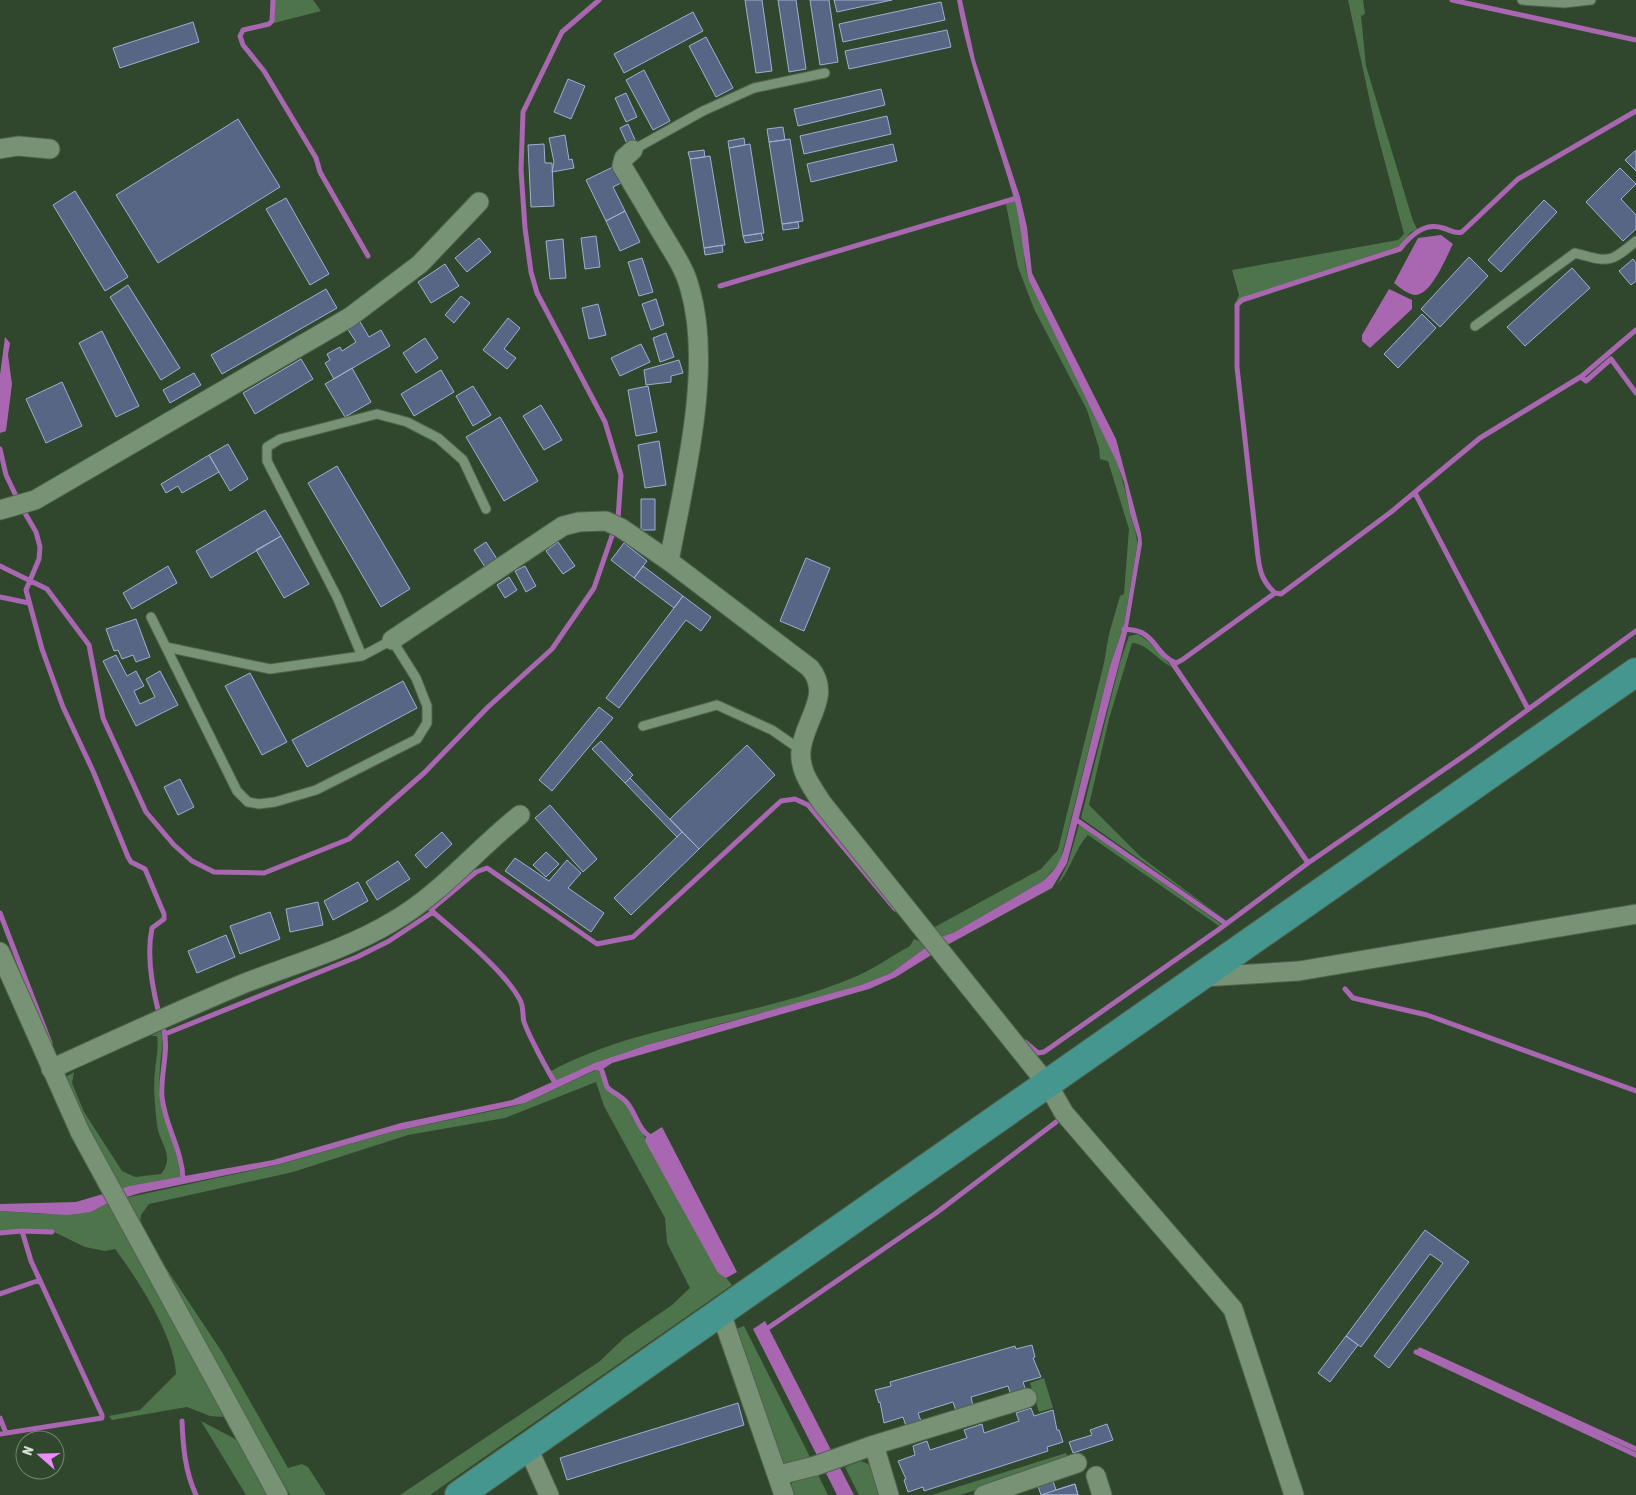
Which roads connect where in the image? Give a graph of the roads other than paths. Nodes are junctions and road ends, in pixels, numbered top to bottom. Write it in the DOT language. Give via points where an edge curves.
graph roads {
  1 [pos="1522,0"];
  2 [pos="1591,0"];
  3 [pos="825,73"];
  4 [pos="0,149"];
  5 [pos="50,149"];
  6 [pos="633,150"];
  7 [pos="479,202"];
  8 [pos="1636,241"];
  9 [pos="1475,326"];
  10 [pos="486,509"];
  11 [pos="0,510"];
  12 [pos="669,561"];
  13 [pos="151,617"];
  14 [pos="392,640"];
  15 [pos="166,647"];
  16 [pos="362,656"];
  17 [pos="1636,672"];
  18 [pos="643,726"];
  19 [pos="800,750"];
  20 [pos="520,815"];
  21 [pos="1636,914"];
  22 [pos="0,952"];
  23 [pos="1202,976"];
  24 [pos="51,1069"];
  25 [pos="1048,1085"];
  26 [pos="721,1312"];
  27 [pos="1027,1398"];
  28 [pos="874,1445"];
  29 [pos="528,1448"];
  30 [pos="1077,1463"];
  31 [pos="779,1475"];
  32 [pos="1096,1476"];
  33 [pos="278,1495"];
  34 [pos="459,1495"];
  35 [pos="549,1495"];
  36 [pos="784,1495"];
  37 [pos="889,1495"];
  38 [pos="984,1495"];
  39 [pos="1102,1495"];
  40 [pos="1294,1495"];
  1 -- 2 [label="lane" via="1564,3"];
  3 -- 6 [label="lane" via="754,88"];
  4 -- 5 [label="street" via="18,146"];
  6 -- 12 [label="street" via="624,158 622,166 683,270 695,316 698,375 691,443"];
  7 -- 11 [label="street" via="420,264 350,317 35,500"];
  8 -- 9 [label="lane" via="1617,258 1604,261 1575,253"];
  10 -- 16 [label="lane" via="463,460 438,438 408,422 377,414 280,439 267,447 267,461 337,597"];
  12 -- 14 [label="street" via="606,521 563,526"];
  12 -- 19 [label="street" via="810,668 818,678 820,691"];
  13 -- 15 [label="lane"];
  14 -- 15 [label="lane" via="416,678 427,706 427,723 418,739 316,790 260,804 248,802 237,791"];
  14 -- 16 [label="lane"];
  15 -- 16 [label="lane" via="270,669"];
  17 -- 23 [label="main road"];
  18 -- 19 [label="lane" via="717,705 772,730"];
  19 -- 25 [label="street" via="804,774 822,803"];
  20 -- 24 [label="street" via="443,884 393,922"];
  21 -- 23 [label="street" via="1299,971"];
  22 -- 24 [label="street"];
  23 -- 25 [label="main road"];
  24 -- 33 [label="street" via="80,1132"];
  25 -- 26 [label="main road"];
  25 -- 40 [label="street" via="1064,1113 1233,1309"];
  26 -- 29 [label="main road"];
  26 -- 31 [label="street"];
  27 -- 28 [label="street"];
  28 -- 31 [label="street"];
  28 -- 37 [label="street"];
  29 -- 34 [label="main road"];
  29 -- 35 [label="street"];
  30 -- 38 [label="street"];
  31 -- 36 [label="street"];
  32 -- 39 [label="street"];
}
